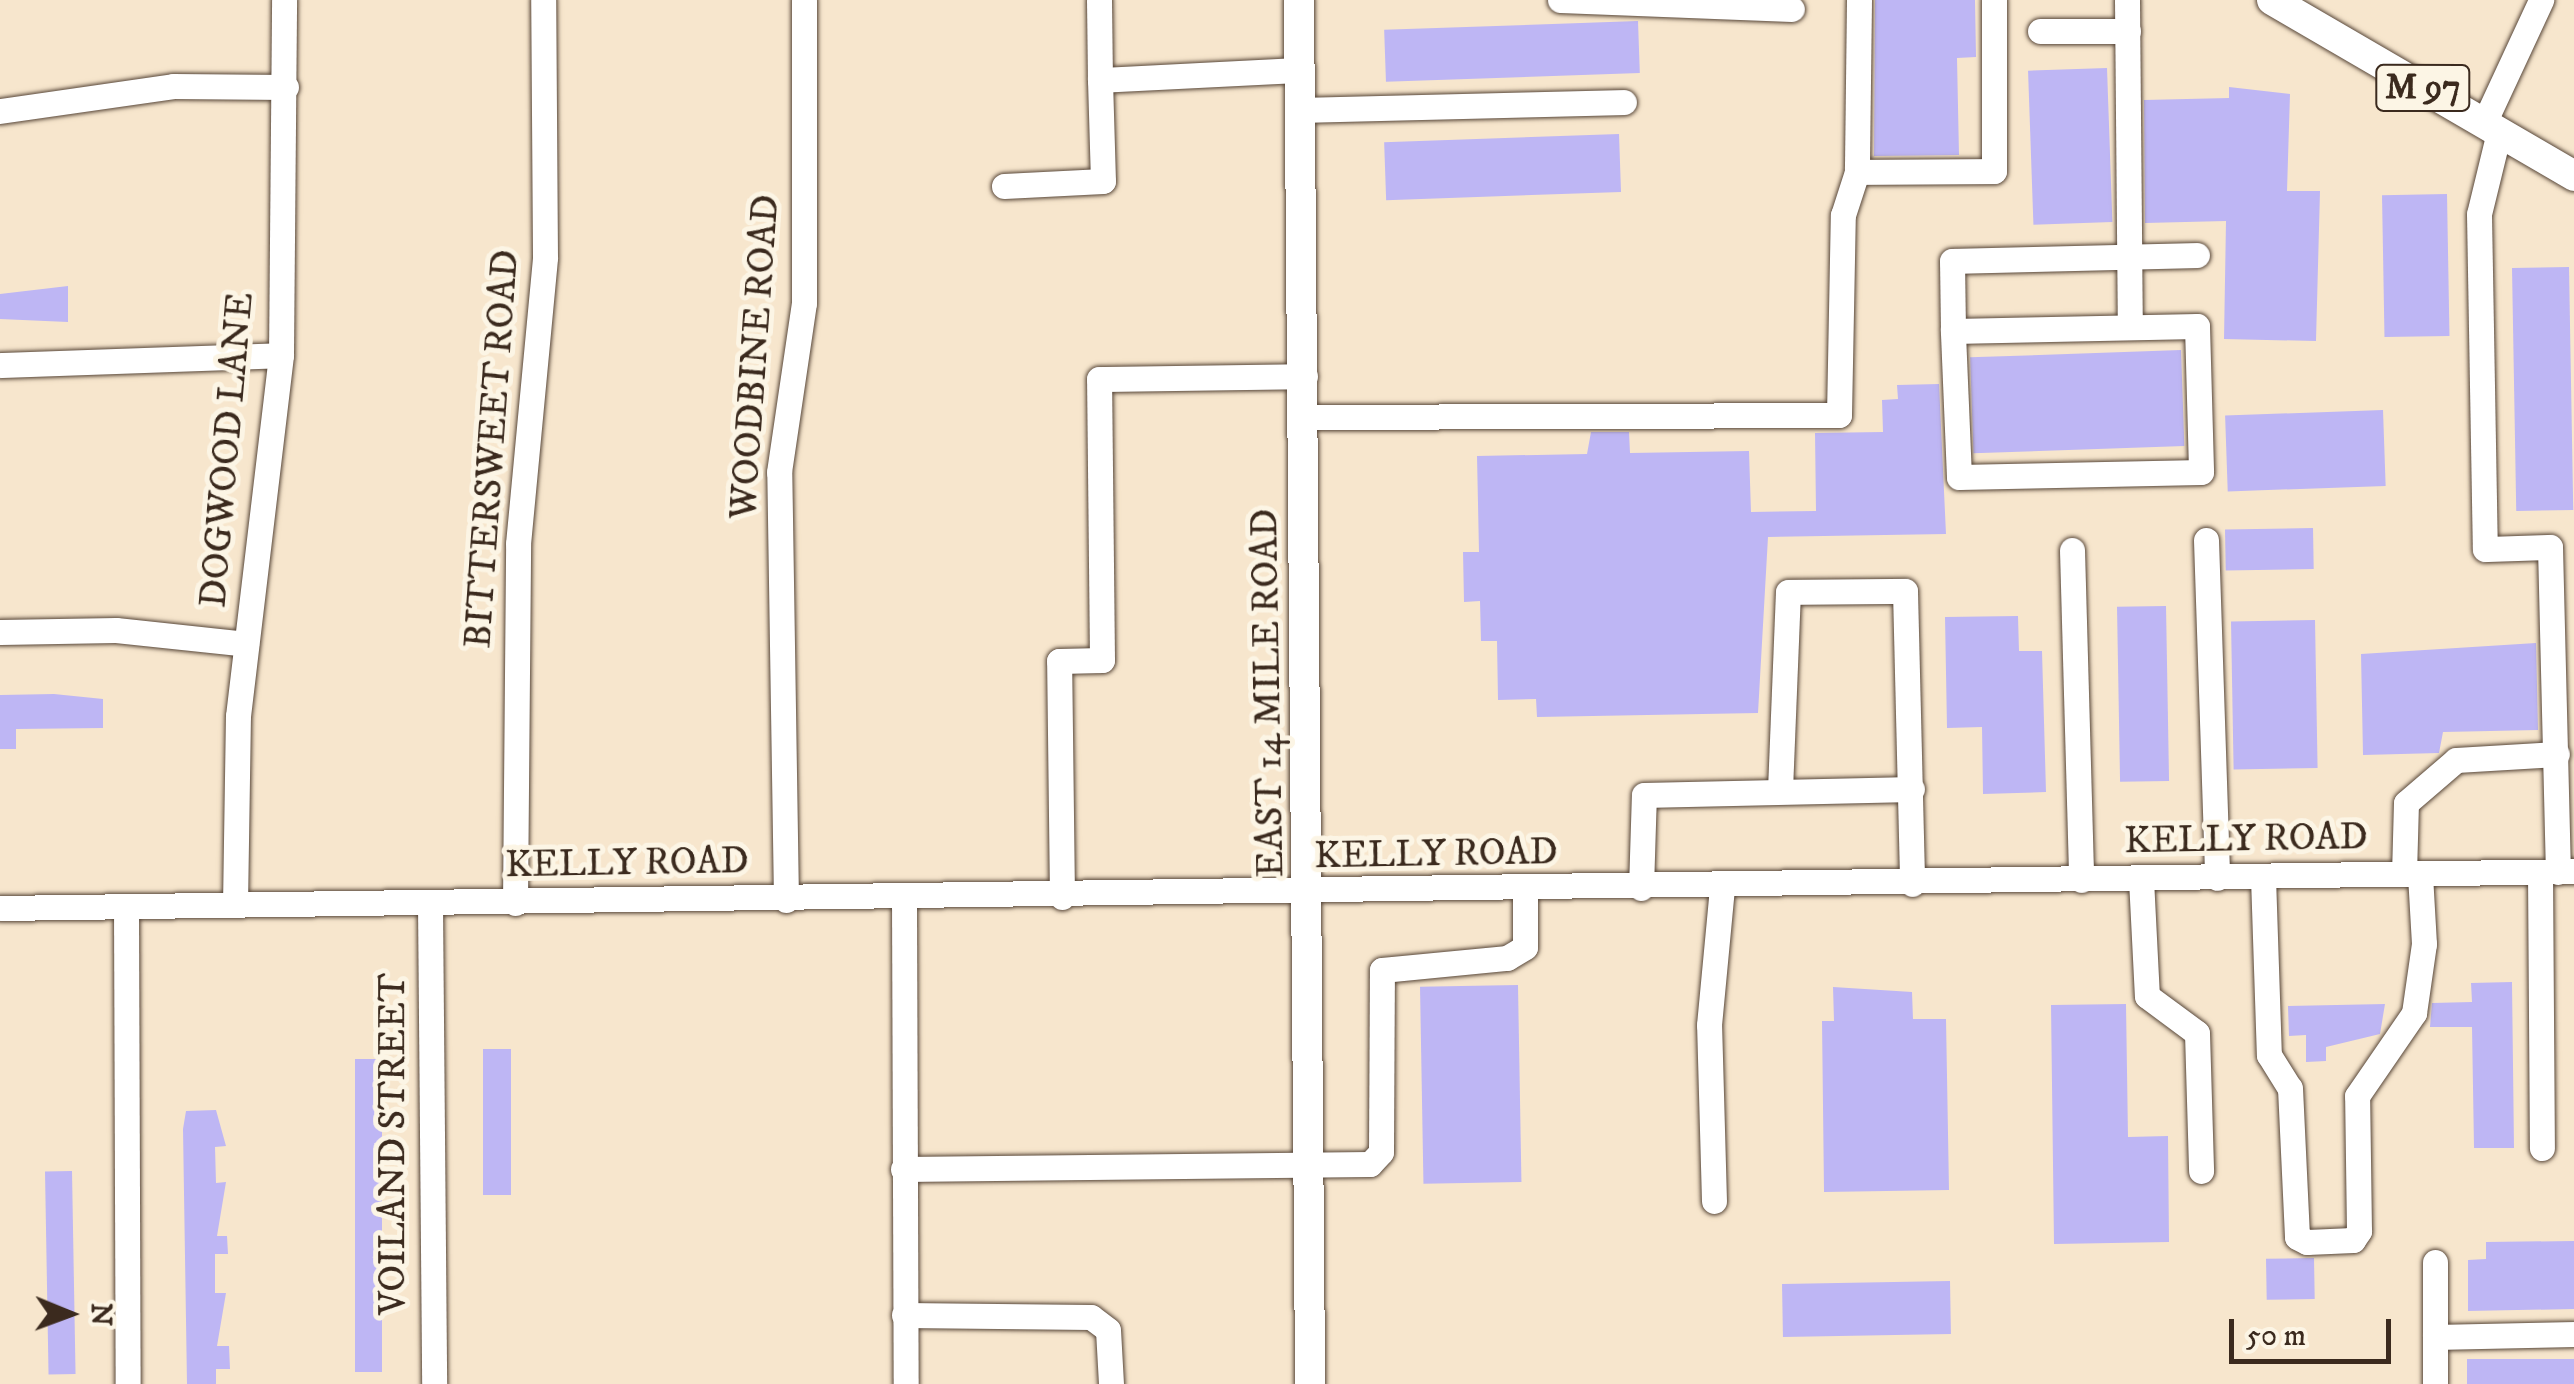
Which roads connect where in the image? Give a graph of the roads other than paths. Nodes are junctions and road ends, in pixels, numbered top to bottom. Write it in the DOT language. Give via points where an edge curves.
graph roads {
  1 [pos="284,0"];
  2 [pos="543,0"];
  3 [pos="804,0"];
  4 [pos="1099,0"];
  5 [pos="1299,0"];
  6 [pos="1560,0"];
  7 [pos="1858,0"];
  8 [pos="1994,0"];
  9 [pos="2128,0"];
  10 [pos="2541,0"];
  11 [pos="2287,4"];
  12 [pos="1792,9"];
  13 [pos="2040,31"];
  14 [pos="2128,31"];
  15 [pos="1300,70"];
  16 [pos="1100,80"];
  17 [pos="286,88"];
  18 [pos="1624,102"];
  19 [pos="1300,110"];
  20 [pos="0,111"];
  21 [pos="2492,128"];
  22 [pos="1857,172"];
  23 [pos="2573,174"];
  24 [pos="1004,186"];
  25 [pos="2197,255"];
  26 [pos="2129,256"];
  27 [pos="2130,327"];
  28 [pos="1952,332"];
  29 [pos="281,354"];
  30 [pos="0,365"];
  31 [pos="1305,376"];
  32 [pos="1306,417"];
  33 [pos="2206,540"];
  34 [pos="2072,550"];
  35 [pos="0,632"];
  36 [pos="246,644"];
  37 [pos="2557,754"];
  38 [pos="1912,789"];
  39 [pos="1780,790"];
  40 [pos="2557,872"];
  41 [pos="2412,874"];
  42 [pos="2263,877"];
  43 [pos="2217,878"];
  44 [pos="2141,879"];
  45 [pos="2082,880"];
  46 [pos="1912,884"];
  47 [pos="1722,887"];
  48 [pos="1641,888"];
  49 [pos="1525,891"];
  50 [pos="1312,895"];
  51 [pos="1062,898"];
  52 [pos="904,899"];
  53 [pos="786,900"];
  54 [pos="514,902"];
  55 [pos="430,904"];
  56 [pos="235,906"];
  57 [pos="126,907"];
  58 [pos="0,908"];
  59 [pos="2542,1148"];
  60 [pos="1309,1164"];
  61 [pos="903,1169"];
  62 [pos="2201,1171"];
  63 [pos="1714,1201"];
  64 [pos="2435,1262"];
  65 [pos="904,1315"];
  66 [pos="2574,1334"];
  67 [pos="2436,1338"];
  68 [pos="128,1384"];
  69 [pos="434,1384"];
  70 [pos="906,1384"];
  71 [pos="1111,1384"];
  72 [pos="1310,1384"];
  73 [pos="2435,1384"];
  1 -- 17 [label="street, DOGWOOD LANE"];
  2 -- 54 [label="street, BITTERSWEET ROAD" via="545,258 518,544"];
  3 -- 53 [label="street, WOODBINE ROAD" via="804,303 779,472"];
  4 -- 16 [label="street"];
  5 -- 15 [label="main road, EAST 14 MILE ROAD"];
  6 -- 12 [label="street"];
  7 -- 22 [label="street"];
  8 -- 22 [label="street" via="1994,171"];
  9 -- 14 [label="street"];
  10 -- 21 [label="street"];
  11 -- 21 [label="main road, M 97"];
  13 -- 14 [label="street"];
  14 -- 26 [label="street"];
  15 -- 16 [label="street"];
  15 -- 19 [label="main road, EAST 14 MILE ROAD"];
  16 -- 24 [label="street" via="1103,181"];
  17 -- 20 [label="street" via="173,86"];
  17 -- 29 [label="street, DOGWOOD LANE"];
  18 -- 19 [label="street"];
  19 -- 31 [label="main road, EAST 14 MILE ROAD"];
  21 -- 23 [label="main road, M 97"];
  21 -- 37 [label="street" via="2479,214 2485,549 2550,546"];
  22 -- 32 [label="street" via="1843,215 1839,415"];
  25 -- 26 [label="street"];
  26 -- 27 [label="street"];
  26 -- 28 [label="street" via="1952,261"];
  27 -- 28 [label="street"];
  27 -- 28 [label="street" via="2198,326 2201,472 1959,477"];
  29 -- 30 [label="street"];
  29 -- 36 [label="street, DOGWOOD LANE"];
  31 -- 32 [label="main road, EAST 14 MILE ROAD"];
  31 -- 51 [label="street" via="1099,379 1102,660 1059,661"];
  32 -- 50 [label="main road, EAST 14 MILE ROAD"];
  33 -- 43 [label="street"];
  34 -- 45 [label="street"];
  35 -- 36 [label="street" via="116,630"];
  36 -- 56 [label="street, DOGWOOD LANE"];
  37 -- 40 [label="street"];
  37 -- 41 [label="street" via="2456,760 2406,804"];
  38 -- 39 [label="street"];
  38 -- 39 [label="street" via="1905,591 1788,592"];
  38 -- 46 [label="street"];
  39 -- 48 [label="street" via="1644,796"];
  40 -- 41 [label="street, KELLY ROAD"];
  40 -- 59 [label="street"];
  41 -- 42 [label="street, KELLY ROAD"];
  41 -- 42 [label="street" via="2424,944 2414,1013 2357,1096 2359,1231 2353,1240 2306,1242 2297,1237 2290,1088 2269,1055"];
  42 -- 43 [label="street, KELLY ROAD"];
  43 -- 44 [label="street, KELLY ROAD"];
  44 -- 45 [label="street, KELLY ROAD"];
  44 -- 62 [label="street" via="2147,996 2197,1033"];
  45 -- 46 [label="street, KELLY ROAD"];
  46 -- 47 [label="street, KELLY ROAD"];
  47 -- 48 [label="street, KELLY ROAD"];
  47 -- 63 [label="street" via="1709,1025"];
  48 -- 49 [label="street, KELLY ROAD"];
  49 -- 50 [label="street, KELLY ROAD"];
  49 -- 60 [label="street" via="1525,947 1507,958 1382,970 1381,1152 1370,1164"];
  50 -- 51 [label="street, KELLY ROAD"];
  50 -- 60 [label="main road, EAST 14 MILE ROAD"];
  51 -- 52 [label="street, KELLY ROAD"];
  52 -- 53 [label="street, KELLY ROAD"];
  52 -- 61 [label="street"];
  53 -- 54 [label="street, KELLY ROAD"];
  54 -- 55 [label="street, KELLY ROAD"];
  55 -- 56 [label="street, KELLY ROAD"];
  55 -- 69 [label="street, VOILAND STREET"];
  56 -- 57 [label="street, KELLY ROAD"];
  57 -- 58 [label="street, KELLY ROAD"];
  57 -- 68 [label="street"];
  60 -- 61 [label="street"];
  60 -- 72 [label="main road, EAST 14 MILE ROAD"];
  61 -- 65 [label="street"];
  64 -- 67 [label="street"];
  65 -- 70 [label="street"];
  65 -- 71 [label="street" via="1091,1318 1108,1330"];
  66 -- 67 [label="street"];
  67 -- 73 [label="street"];
}
